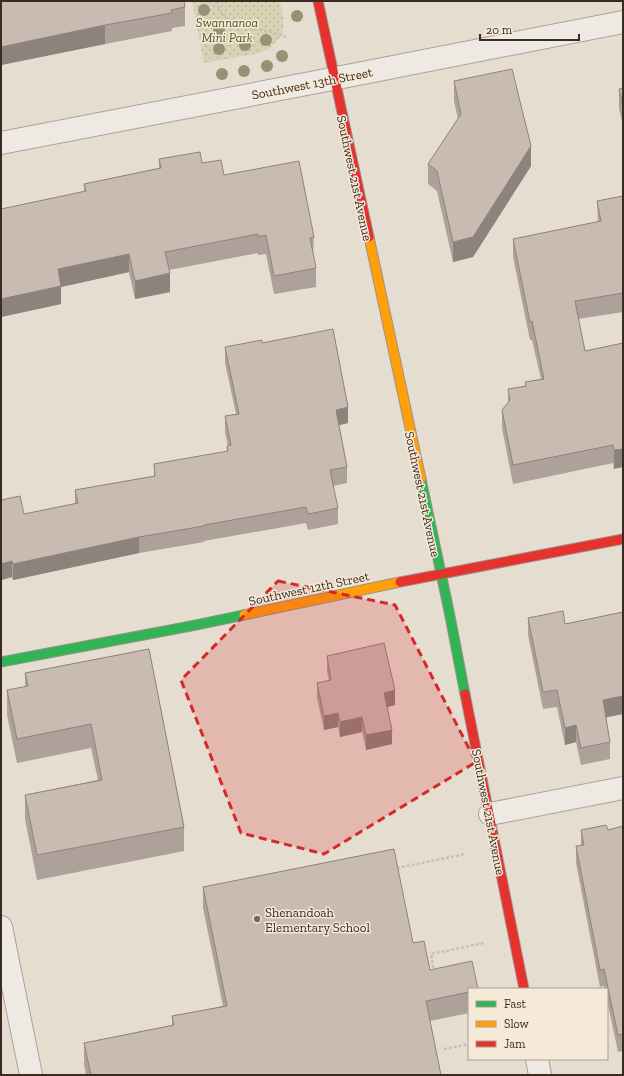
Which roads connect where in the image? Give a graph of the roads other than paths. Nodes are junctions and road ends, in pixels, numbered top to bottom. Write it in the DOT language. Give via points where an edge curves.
graph roads {
  1 [pos="318,1"];
  2 [pos="623,22"];
  3 [pos="334,79"];
  4 [pos="1,143"];
  5 [pos="623,539"];
  6 [pos="441,574"];
  7 [pos="1,662"];
  8 [pos="623,788"];
  9 [pos="490,814"];
  10 [pos="1,928"];
  11 [pos="524,988"];
  12 [pos="537,1060"];
  13 [pos="32,1075"];
  14 [pos="540,1075"];
  1 -- 3 [label="street, Southwest 21st Avenue"];
  2 -- 3 [label="street, Southwest 13th Street"];
  3 -- 4 [label="street, Southwest 13th Street"];
  3 -- 6 [label="street, Southwest 21st Avenue"];
  5 -- 6 [label="street, Southwest 12th Street"];
  6 -- 7 [label="street, Southwest 12th Street"];
  6 -- 9 [label="street, Southwest 21st Avenue"];
  8 -- 9 [label="street"];
  9 -- 11 [label="street, Southwest 21st Avenue"];
  10 -- 13 [label="street"];
  12 -- 14 [label="street"];
}
